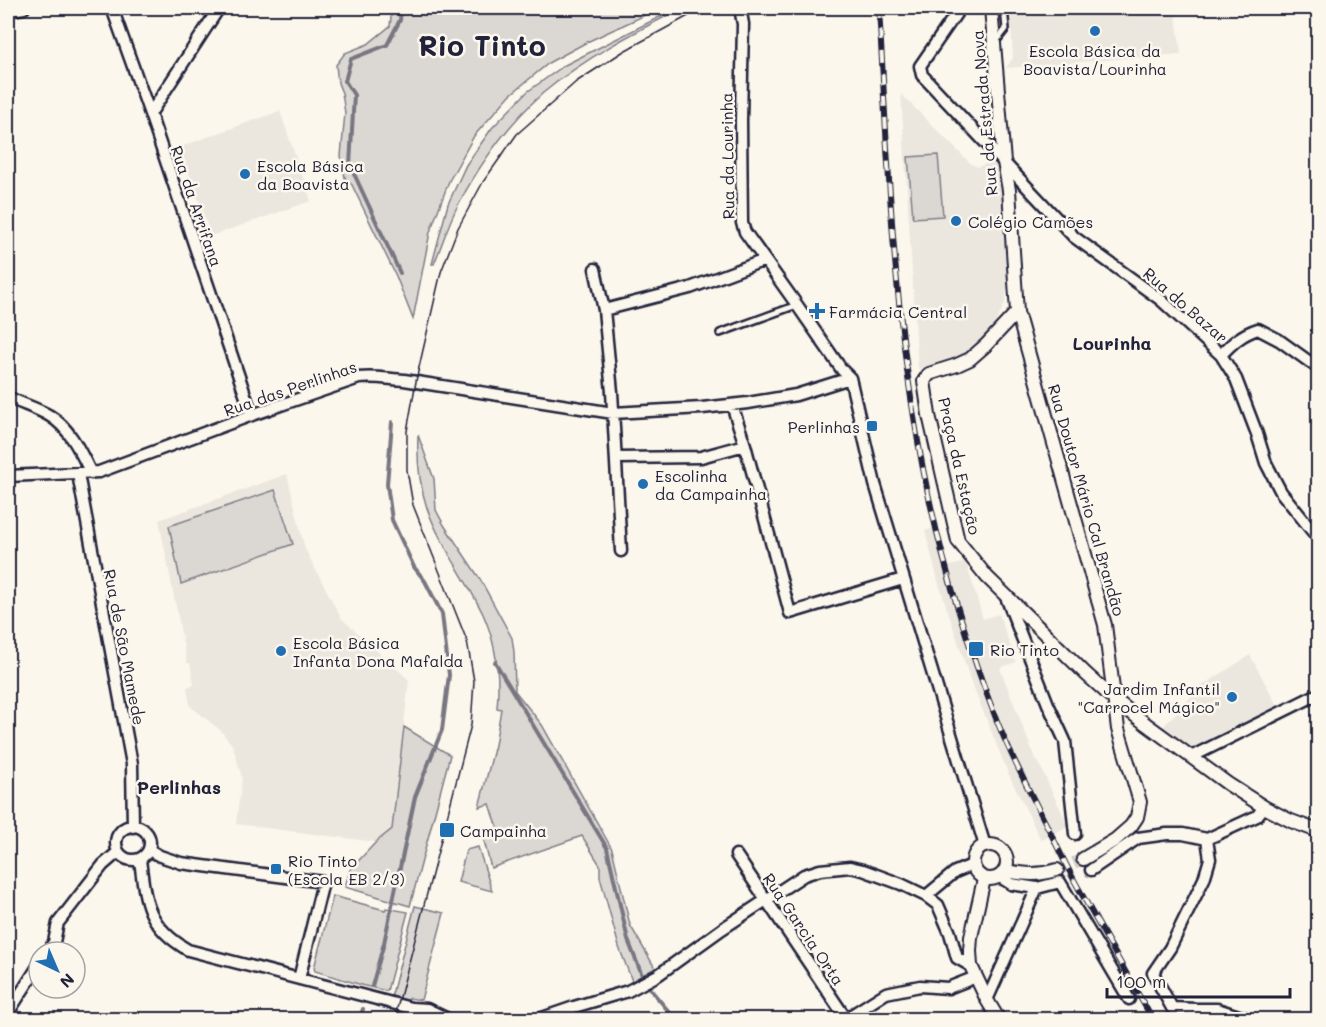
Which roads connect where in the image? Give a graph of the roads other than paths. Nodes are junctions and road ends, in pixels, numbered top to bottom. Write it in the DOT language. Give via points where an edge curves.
graph roads {
  1 [pos="24,8"];
  2 [pos="112,8"];
  3 [pos="219,8"];
  4 [pos="740,8"];
  5 [pos="748,8"];
  6 [pos="960,8"];
  7 [pos="991,8"];
  8 [pos="1004,8"];
  9 [pos="8,11"];
  10 [pos="743,24"];
  11 [pos="994,45"];
  12 [pos="150,114"];
  13 [pos="1004,162"];
  14 [pos="765,260"];
  15 [pos="595,269"];
  16 [pos="797,305"];
  17 [pos="604,310"];
  18 [pos="1017,312"];
  19 [pos="720,333"];
  20 [pos="1221,355"];
  21 [pos="1318,368"];
  22 [pos="850,378"];
  23 [pos="8,397"];
  24 [pos="732,405"];
  25 [pos="613,413"];
  26 [pos="252,416"];
  27 [pos="745,445"];
  28 [pos="617,458"];
  29 [pos="91,473"];
  30 [pos="78,474"];
  31 [pos="8,476"];
  32 [pos="1318,538"];
  33 [pos="621,551"];
  34 [pos="903,579"];
  35 [pos="1006,597"];
  36 [pos="1318,694"];
  37 [pos="1115,700"];
  38 [pos="1191,757"];
  39 [pos="1264,807"];
  40 [pos="133,826"];
  41 [pos="1318,831"];
  42 [pos="1075,834"];
  43 [pos="1207,839"];
  44 [pos="985,846"];
  45 [pos="149,850"];
  46 [pos="118,852"];
  47 [pos="736,855"];
  48 [pos="140,859"];
  49 [pos="1083,859"];
  50 [pos="972,865"];
  51 [pos="1057,870"];
  52 [pos="1091,870"];
  53 [pos="1003,874"];
  54 [pos="984,879"];
  55 [pos="1037,888"];
  56 [pos="926,896"];
  57 [pos="766,901"];
  58 [pos="54,940"];
  59 [pos="974,972"];
  60 [pos="299,979"];
  61 [pos="27,983"];
  62 [pos="1129,999"];
  63 [pos="987,1000"];
  64 [pos="411,1008"];
  65 [pos="8,1012"];
  66 [pos="847,1019"];
  67 [pos="420,1020"];
  68 [pos="450,1020"];
  69 [pos="537,1020"];
  70 [pos="999,1020"];
  71 [pos="1251,1020"];
  1 -- 9 [label="street"];
  2 -- 12 [label="street, Rua da Arrifana"];
  3 -- 12 [label="street"];
  4 -- 10 [label="street, Rua da Lourinha"];
  5 -- 10 [label="street"];
  6 -- 13 [label="street, Rua do Bazar" via="920,71"];
  7 -- 11 [label="street, Rua da Estrada Nova"];
  8 -- 11 [label="lane" via="1006,29"];
  10 -- 14 [label="street, Rua da Lourinha" via="741,213 745,232"];
  11 -- 13 [label="street, Rua da Estrada Nova"];
  12 -- 26 [label="street, Rua da Arrifana"];
  13 -- 18 [label="street, Rua da Estrada Nova"];
  13 -- 20 [label="street, Rua do Bazar" via="1074,237 1161,300"];
  14 -- 16 [label="street, Rua da Lourinha"];
  14 -- 17 [label="street" via="690,288"];
  15 -- 17 [label="street"];
  16 -- 19 [label="lane"];
  16 -- 22 [label="street, Rua da Lourinha"];
  17 -- 25 [label="street"];
  18 -- 35 [label="street, Praça da Estação" via="970,359 929,374 924,381 958,541"];
  18 -- 37 [label="street, Rua Doutor Mário Cal Brandão" via="1105,625"];
  20 -- 21 [label="street" via="1233,341 1258,328"];
  20 -- 32 [label="street, Rua do Bazar" via="1236,379 1266,463 1281,492"];
  22 -- 24 [label="street, Rua das Perlinhas" via="796,395"];
  22 -- 34 [label="street"];
  23 -- 29 [label="street" via="60,424"];
  24 -- 25 [label="street, Rua das Perlinhas"];
  24 -- 27 [label="street"];
  25 -- 26 [label="street, Rua das Perlinhas" via="376,376 359,378"];
  25 -- 28 [label="street"];
  26 -- 29 [label="street, Rua das Perlinhas"];
  27 -- 28 [label="street" via="701,457"];
  27 -- 34 [label="street" via="790,613"];
  28 -- 33 [label="street"];
  29 -- 30 [label="street, Rua das Perlinhas"];
  30 -- 31 [label="street, Rua das Perlinhas"];
  30 -- 40 [label="street, Rua de São Mamede" via="132,764"];
  34 -- 44 [label="street"];
  35 -- 37 [label="street, Praça da Estação"];
  35 -- 42 [label="street" via="1065,741"];
  36 -- 38 [label="street"];
  37 -- 38 [label="street, Praça da Estação"];
  37 -- 49 [label="street" via="1118,729 1140,802 1137,817 1124,833"];
  38 -- 39 [label="street, Praça da Estação"];
  39 -- 41 [label="street, Praça da Estação"];
  39 -- 43 [label="street" via="1257,816"];
  40 -- 45 [label="street" via="147,834"];
  40 -- 46 [label="street" via="118,835"];
  43 -- 52 [label="street" via="1183,834 1138,838"];
  43 -- 71 [label="street" via="1210,859 1204,879 1170,948 1152,973 1172,1008 1217,1009"];
  44 -- 50 [label="street" via="975,853"];
  44 -- 53 [label="street" via="1001,849 1007,859"];
  45 -- 48 [label="street"];
  45 -- 60 [label="street" via="181,863 323,882"];
  46 -- 48 [label="street" via="126,859"];
  46 -- 58 [label="street" via="103,865 58,923"];
  47 -- 57 [label="street, Rua Garcia Orta"];
  48 -- 60 [label="street" via="150,911 172,941 188,950"];
  50 -- 54 [label="street"];
  50 -- 56 [label="street" via="955,872"];
  51 -- 53 [label="street" via="1044,874"];
  53 -- 54 [label="street" via="992,880"];
  53 -- 55 [label="street" via="1011,884"];
  54 -- 59 [label="street" via="971,937"];
  55 -- 62 [label="street" via="1060,882"];
  55 -- 63 [label="street"];
  56 -- 57 [label="street" via="849,867 804,875"];
  56 -- 59 [label="street" via="938,905 957,958"];
  57 -- 66 [label="street, Rua Garcia Orta"];
  57 -- 69 [label="street" via="628,991"];
  59 -- 63 [label="street"];
  59 -- 66 [label="street" via="948,988 920,986 886,993"];
  60 -- 64 [label="street"];
  61 -- 65 [label="street"];
  63 -- 70 [label="street"];
  64 -- 67 [label="street"];
  64 -- 68 [label="street" via="427,1009"];
}
